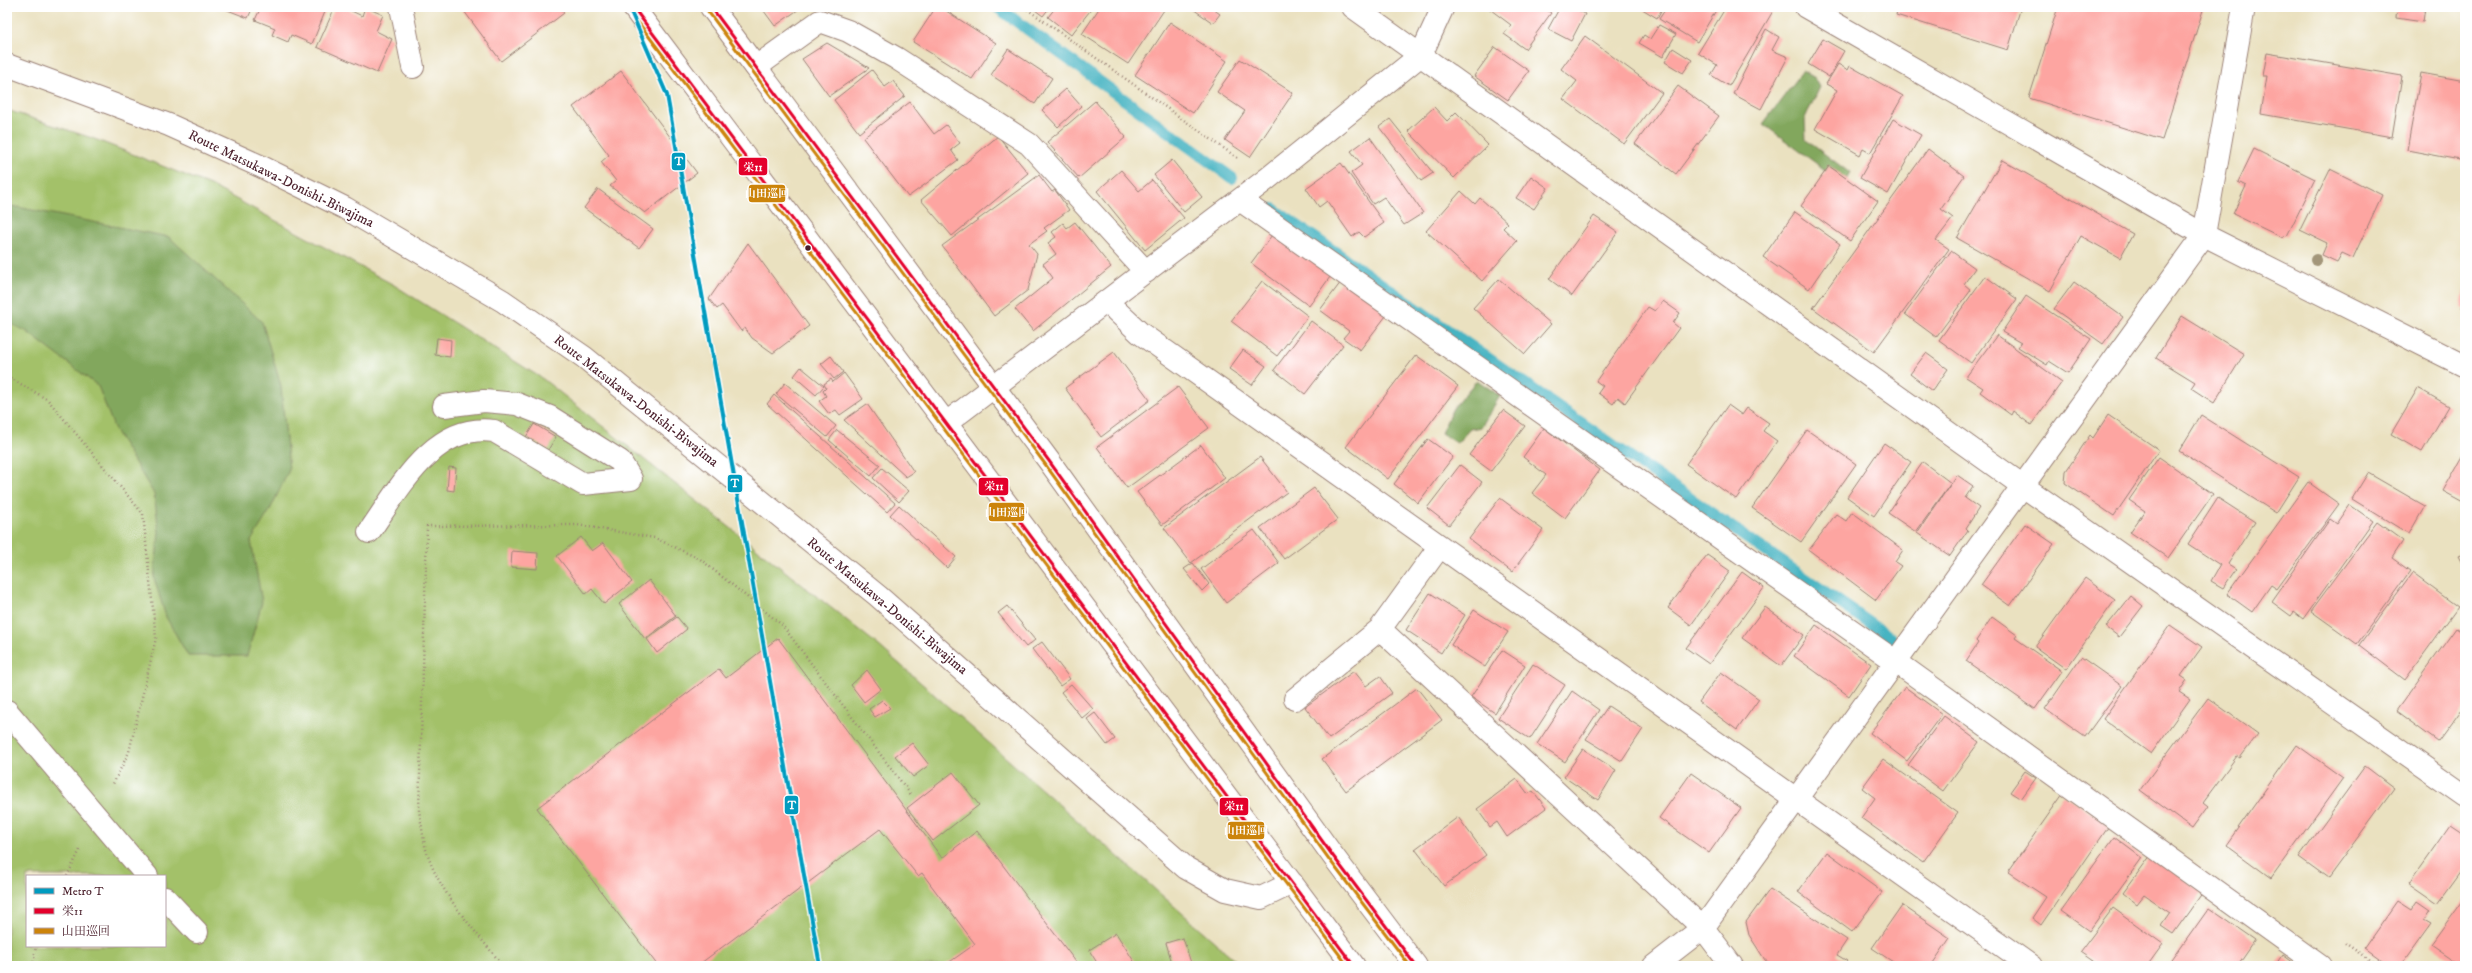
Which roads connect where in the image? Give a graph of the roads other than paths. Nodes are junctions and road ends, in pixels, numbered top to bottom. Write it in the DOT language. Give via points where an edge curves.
graph roads {
  1 [pos="401,7"];
  2 [pos="633,7"];
  3 [pos="711,7"];
  4 [pos="1353,7"];
  5 [pos="1443,7"];
  6 [pos="1806,7"];
  7 [pos="2244,7"];
  8 [pos="7,52"];
  9 [pos="1421,55"];
  10 [pos="413,66"];
  11 [pos="15,67"];
  12 [pos="756,67"];
  13 [pos="1240,200"];
  14 [pos="2204,236"];
  15 [pos="1146,272"];
  16 [pos="1107,302"];
  17 [pos="2465,366"];
  18 [pos="994,386"];
  19 [pos="444,406"];
  20 [pos="945,424"];
  21 [pos="2024,486"];
  22 [pos="368,532"];
  23 [pos="1440,546"];
  24 [pos="1380,629"];
  25 [pos="1895,661"];
  26 [pos="1295,699"];
  27 [pos="7,711"];
  28 [pos="2464,795"];
  29 [pos="1796,799"];
  30 [pos="146,875"];
  31 [pos="1292,883"];
  32 [pos="166,899"];
  33 [pos="1703,928"];
  34 [pos="197,932"];
  35 [pos="1354,966"];
  36 [pos="1416,966"];
  37 [pos="1654,966"];
  38 [pos="1732,966"];
  39 [pos="2031,966"];
  40 [pos="2320,966"];
  1 -- 10 [label="street"];
  2 -- 20 [label="street"];
  3 -- 12 [label="street"];
  4 -- 9 [label="street"];
  5 -- 9 [label="street"];
  6 -- 14 [label="street"];
  7 -- 14 [label="street"];
  8 -- 11 [label="street"];
  9 -- 13 [label="street"];
  9 -- 21 [label="street"];
  11 -- 31 [label="street, Route Matsukawa-Donishi-Biwajima" via="169,125 267,170 345,208 503,301 584,357 878,596 1186,868 1225,890 1261,898"];
  12 -- 15 [label="street" via="820,21 848,31 896,58 1029,144"];
  12 -- 18 [label="street"];
  13 -- 15 [label="street"];
  13 -- 25 [label="street"];
  14 -- 17 [label="street"];
  14 -- 21 [label="street"];
  15 -- 16 [label="street"];
  16 -- 18 [label="street"];
  16 -- 23 [label="street" via="1140,333"];
  18 -- 20 [label="street"];
  18 -- 36 [label="street" via="1333,856"];
  19 -- 22 [label="street" via="484,401 518,404 543,414 620,460 631,479 583,484 494,431 477,429 454,436 423,459 404,479"];
  20 -- 31 [label="street"];
  21 -- 25 [label="street"];
  21 -- 28 [label="street"];
  23 -- 24 [label="street"];
  23 -- 29 [label="street"];
  24 -- 26 [label="street"];
  24 -- 33 [label="street"];
  25 -- 29 [label="street"];
  25 -- 40 [label="street"];
  27 -- 30 [label="street"];
  29 -- 33 [label="street"];
  29 -- 39 [label="street"];
  31 -- 35 [label="street"];
  32 -- 34 [label="street"];
  33 -- 37 [label="street"];
  33 -- 38 [label="street"];
}
